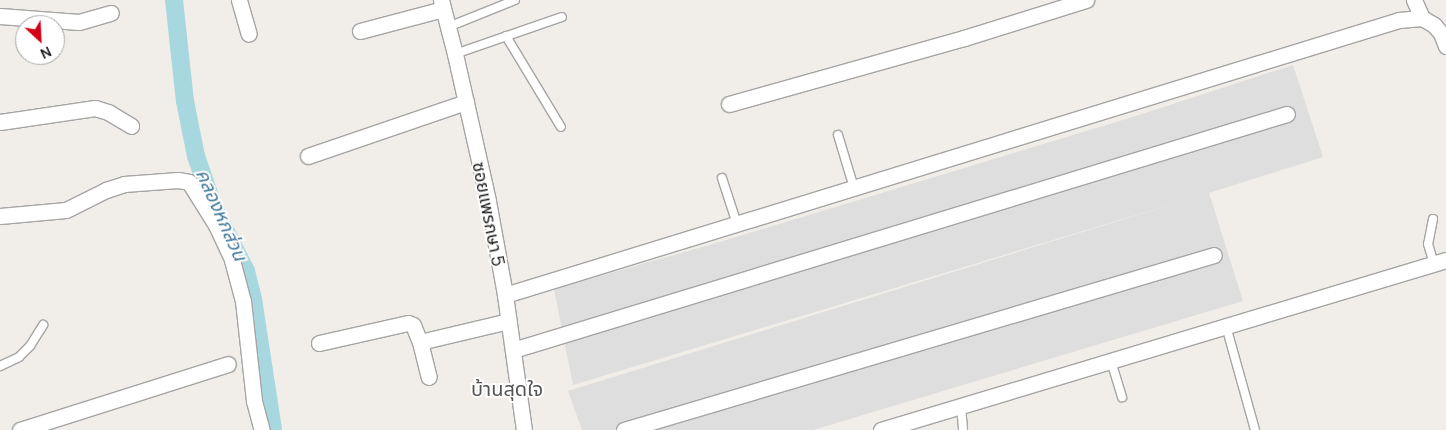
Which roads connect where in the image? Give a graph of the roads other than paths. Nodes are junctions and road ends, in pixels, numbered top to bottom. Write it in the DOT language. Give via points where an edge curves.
graph roads {
  1 [pos="240,0"];
  2 [pos="515,0"];
  3 [pos="1086,0"];
  4 [pos="1414,0"];
  5 [pos="442,4"];
  6 [pos="111,13"];
  7 [pos="0,16"];
  8 [pos="562,17"];
  9 [pos="1422,18"];
  10 [pos="448,27"];
  11 [pos="360,31"];
  12 [pos="249,34"];
  13 [pos="506,36"];
  14 [pos="1446,46"];
  15 [pos="455,54"];
  16 [pos="466,102"];
  17 [pos="729,104"];
  18 [pos="1287,114"];
  19 [pos="0,122"];
  20 [pos="131,126"];
  21 [pos="561,127"];
  22 [pos="838,135"];
  23 [pos="308,156"];
  24 [pos="722,178"];
  25 [pos="854,188"];
  26 [pos="0,216"];
  27 [pos="1434,219"];
  28 [pos="737,224"];
  29 [pos="1214,255"];
  30 [pos="1440,262"];
  31 [pos="505,295"];
  32 [pos="509,321"];
  33 [pos="43,325"];
  34 [pos="1226,326"];
  35 [pos="420,342"];
  36 [pos="319,343"];
  37 [pos="513,350"];
  38 [pos="1110,361"];
  39 [pos="228,364"];
  40 [pos="0,366"];
  41 [pos="429,377"];
  42 [pos="1122,397"];
  43 [pos="961,406"];
  44 [pos="20,430"];
  45 [pos="262,430"];
  46 [pos="524,430"];
  47 [pos="624,430"];
  48 [pos="880,430"];
  49 [pos="963,430"];
  50 [pos="1255,430"];
  1 -- 12 [label="street"];
  2 -- 10 [label="lane"];
  3 -- 17 [label="street" via="955,41"];
  4 -- 9 [label="street"];
  5 -- 10 [label="street, ซอยแพรกษา 5"];
  5 -- 11 [label="street"];
  6 -- 7 [label="street" via="79,22"];
  8 -- 13 [label="lane"];
  9 -- 14 [label="street" via="1441,33"];
  9 -- 25 [label="street" via="1400,20"];
  10 -- 15 [label="street, ซอยแพรกษา 5"];
  13 -- 15 [label="lane"];
  13 -- 21 [label="lane"];
  15 -- 16 [label="street, ซอยแพรกษา 5"];
  16 -- 23 [label="street"];
  16 -- 31 [label="street, ซอยแพรกษา 5"];
  18 -- 37 [label="street"];
  19 -- 20 [label="street" via="95,108"];
  22 -- 25 [label="lane"];
  24 -- 28 [label="lane"];
  25 -- 28 [label="street"];
  26 -- 45 [label="street" via="60,212 124,184 189,182 216,225 232,260 243,301 254,401"];
  27 -- 30 [label="lane" via="1428,244"];
  28 -- 31 [label="street"];
  29 -- 47 [label="street"];
  30 -- 34 [label="street"];
  31 -- 32 [label="street, ซอยแพรกษา 5"];
  32 -- 35 [label="street"];
  32 -- 37 [label="street, ซอยแพรกษา 5"];
  33 -- 40 [label="lane" via="20,357"];
  34 -- 38 [label="street"];
  34 -- 50 [label="lane"];
  35 -- 36 [label="street" via="415,329 408,324"];
  35 -- 41 [label="street"];
  37 -- 46 [label="street, ซอยแพรกษา 5"];
  38 -- 42 [label="lane"];
  38 -- 43 [label="street"];
  39 -- 44 [label="street"];
  43 -- 48 [label="street"];
  43 -- 49 [label="lane"];
}
